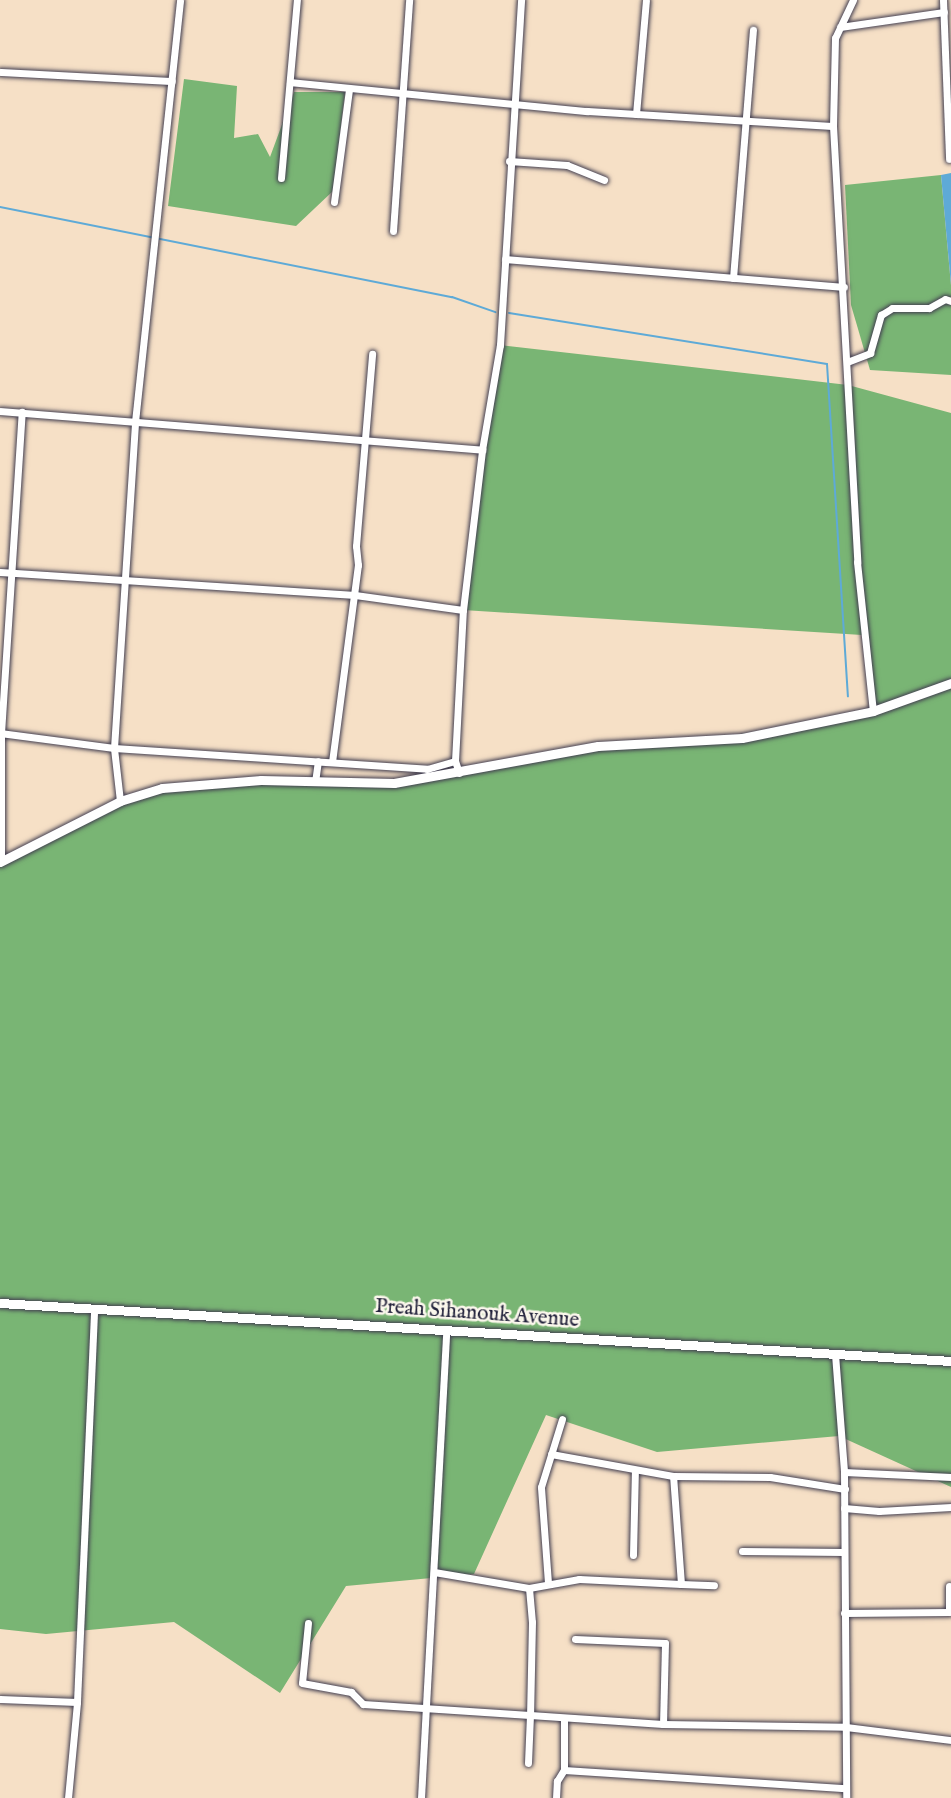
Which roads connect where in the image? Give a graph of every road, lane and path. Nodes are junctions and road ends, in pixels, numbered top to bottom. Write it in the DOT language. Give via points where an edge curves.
graph roads {
  1 [pos="180,0"];
  2 [pos="297,0"];
  3 [pos="409,0"];
  4 [pos="521,0"];
  5 [pos="646,0"];
  6 [pos="853,0"];
  7 [pos="943,0"];
  8 [pos="944,12"];
  9 [pos="840,27"];
  10 [pos="753,30"];
  11 [pos="948,40"];
  12 [pos="0,72"];
  13 [pos="172,81"];
  14 [pos="290,82"];
  15 [pos="349,89"];
  16 [pos="402,92"];
  17 [pos="514,104"];
  18 [pos="636,114"];
  19 [pos="747,122"];
  20 [pos="833,126"];
  21 [pos="950,137"];
  22 [pos="949,159"];
  23 [pos="509,161"];
  24 [pos="281,177"];
  25 [pos="604,180"];
  26 [pos="334,202"];
  27 [pos="393,231"];
  28 [pos="505,260"];
  29 [pos="733,278"];
  30 [pos="844,287"];
  31 [pos="951,301"];
  32 [pos="372,354"];
  33 [pos="847,362"];
  34 [pos="0,411"];
  35 [pos="22,412"];
  36 [pos="135,422"];
  37 [pos="365,440"];
  38 [pos="482,450"];
  39 [pos="0,572"];
  40 [pos="14,573"];
  41 [pos="125,579"];
  42 [pos="355,595"];
  43 [pos="463,610"];
  44 [pos="951,683"];
  45 [pos="873,711"];
  46 [pos="1,733"];
  47 [pos="114,748"];
  48 [pos="318,761"];
  49 [pos="455,761"];
  50 [pos="332,762"];
  51 [pos="459,773"];
  52 [pos="315,782"];
  53 [pos="120,801"];
  54 [pos="1,862"];
  55 [pos="0,1302"];
  56 [pos="94,1308"];
  57 [pos="446,1330"];
  58 [pos="835,1354"];
  59 [pos="951,1361"];
  60 [pos="562,1419"];
  61 [pos="551,1454"];
  62 [pos="635,1470"];
  63 [pos="844,1472"];
  64 [pos="673,1476"];
  65 [pos="951,1477"];
  66 [pos="845,1489"];
  67 [pos="951,1507"];
  68 [pos="844,1508"];
  69 [pos="742,1551"];
  70 [pos="844,1552"];
  71 [pos="633,1555"];
  72 [pos="434,1572"];
  73 [pos="548,1583"];
  74 [pos="681,1584"];
  75 [pos="714,1585"];
  76 [pos="949,1586"];
  77 [pos="529,1588"];
  78 [pos="950,1612"];
  79 [pos="844,1613"];
  80 [pos="308,1623"];
  81 [pos="575,1639"];
  82 [pos="0,1699"];
  83 [pos="77,1702"];
  84 [pos="427,1707"];
  85 [pos="530,1715"];
  86 [pos="564,1718"];
  87 [pos="663,1724"];
  88 [pos="846,1727"];
  89 [pos="951,1740"];
  90 [pos="528,1763"];
  91 [pos="564,1770"];
  92 [pos="845,1788"];
  93 [pos="68,1798"];
  94 [pos="421,1798"];
  95 [pos="556,1798"];
  96 [pos="846,1798"];
  1 -- 13 [label="street"];
  2 -- 14 [label="street"];
  3 -- 16 [label="street"];
  4 -- 17 [label="street"];
  5 -- 18 [label="street"];
  6 -- 9 [label="street"];
  7 -- 8 [label="street"];
  8 -- 9 [label="street"];
  8 -- 11 [label="street"];
  9 -- 20 [label="street" via="833,55"];
  10 -- 19 [label="street"];
  11 -- 21 [label="street"];
  12 -- 13 [label="street"];
  13 -- 36 [label="street"];
  14 -- 15 [label="street"];
  14 -- 24 [label="street"];
  15 -- 16 [label="street"];
  15 -- 26 [label="street"];
  16 -- 17 [label="street"];
  16 -- 27 [label="street"];
  17 -- 18 [label="street"];
  17 -- 23 [label="street"];
  18 -- 19 [label="street"];
  19 -- 20 [label="street"];
  19 -- 29 [label="street"];
  20 -- 30 [label="street"];
  21 -- 22 [label="street"];
  23 -- 25 [label="street" via="567,165"];
  23 -- 28 [label="street"];
  28 -- 29 [label="street"];
  28 -- 38 [label="street" via="500,345"];
  29 -- 30 [label="street"];
  30 -- 33 [label="street"];
  31 -- 33 [label="street" via="945,299 929,308 892,308 881,315 870,353"];
  32 -- 37 [label="street"];
  33 -- 45 [label="street" via="861,614"];
  34 -- 35 [label="street"];
  35 -- 36 [label="street"];
  35 -- 40 [label="street"];
  36 -- 37 [label="street"];
  36 -- 41 [label="street"];
  37 -- 38 [label="street"];
  37 -- 42 [label="street"];
  38 -- 43 [label="street"];
  39 -- 40 [label="street"];
  40 -- 41 [label="street"];
  40 -- 46 [label="street"];
  41 -- 42 [label="street"];
  41 -- 47 [label="street"];
  42 -- 43 [label="street"];
  42 -- 50 [label="street"];
  43 -- 49 [label="street"];
  44 -- 45 [label="main road"];
  45 -- 51 [label="main road" via="742,738 598,746"];
  46 -- 47 [label="street"];
  46 -- 54 [label="street"];
  47 -- 48 [label="street"];
  47 -- 53 [label="street"];
  48 -- 50 [label="street"];
  48 -- 52 [label="street"];
  49 -- 50 [label="street" via="427,769"];
  49 -- 51 [label="street"];
  51 -- 52 [label="main road" via="394,783"];
  52 -- 53 [label="main road" via="261,780 162,788"];
  53 -- 54 [label="main road"];
  55 -- 56 [label="main road, Preah Sihanouk Avenue"];
  56 -- 57 [label="main road, Preah Sihanouk Avenue"];
  56 -- 83 [label="street"];
  57 -- 58 [label="main road, Preah Sihanouk Avenue"];
  57 -- 72 [label="street"];
  58 -- 59 [label="main road, Preah Sihanouk Avenue"];
  58 -- 63 [label="street"];
  60 -- 61 [label="street"];
  61 -- 62 [label="street"];
  61 -- 73 [label="street" via="540,1497"];
  62 -- 64 [label="street"];
  62 -- 71 [label="street"];
  63 -- 65 [label="street"];
  63 -- 66 [label="street"];
  64 -- 66 [label="street" via="770,1477"];
  64 -- 74 [label="street"];
  66 -- 68 [label="street"];
  67 -- 68 [label="street" via="879,1511"];
  68 -- 70 [label="street"];
  69 -- 70 [label="street"];
  70 -- 79 [label="street"];
  72 -- 77 [label="street"];
  72 -- 84 [label="street"];
  73 -- 74 [label="street" via="579,1579"];
  73 -- 77 [label="street"];
  74 -- 75 [label="street"];
  76 -- 78 [label="street"];
  77 -- 85 [label="street"];
  78 -- 79 [label="street"];
  79 -- 88 [label="street"];
  80 -- 84 [label="street" via="302,1683 351,1692 363,1704"];
  81 -- 87 [label="street" via="665,1642"];
  82 -- 83 [label="street"];
  83 -- 93 [label="street"];
  84 -- 85 [label="street"];
  84 -- 94 [label="street"];
  85 -- 86 [label="street"];
  85 -- 90 [label="street"];
  86 -- 87 [label="street"];
  86 -- 91 [label="street"];
  87 -- 88 [label="street"];
  88 -- 89 [label="street"];
  88 -- 92 [label="street"];
  91 -- 92 [label="street"];
  91 -- 95 [label="street" via="557,1781"];
  92 -- 96 [label="street"];
}
